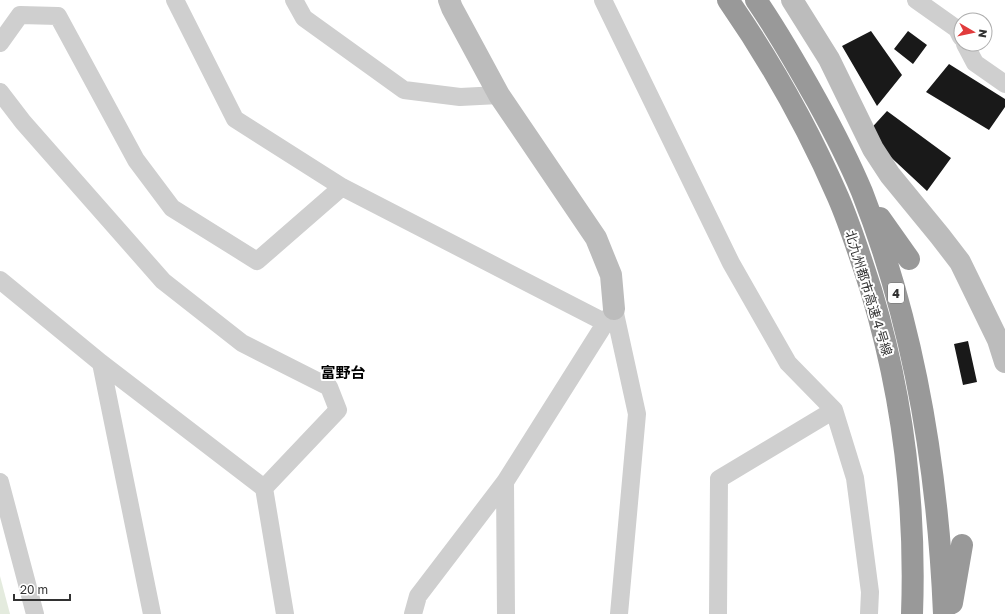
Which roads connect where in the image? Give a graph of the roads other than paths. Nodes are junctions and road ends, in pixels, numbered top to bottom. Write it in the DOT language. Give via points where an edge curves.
graph roads {
  1 [pos="175,0"];
  2 [pos="294,0"];
  3 [pos="449,0"];
  4 [pos="603,0"];
  5 [pos="728,0"];
  6 [pos="756,0"];
  7 [pos="792,0"];
  8 [pos="916,0"];
  9 [pos="953,27"];
  10 [pos="0,43"];
  11 [pos="969,52"];
  12 [pos="1005,84"];
  13 [pos="0,92"];
  14 [pos="499,95"];
  15 [pos="342,187"];
  16 [pos="861,191"];
  17 [pos="909,259"];
  18 [pos="0,280"];
  19 [pos="610,316"];
  20 [pos="1005,362"];
  21 [pos="101,363"];
  22 [pos="834,410"];
  23 [pos="0,482"];
  24 [pos="505,482"];
  25 [pos="264,488"];
  26 [pos="962,545"];
  27 [pos="35,614"];
  28 [pos="152,614"];
  29 [pos="285,614"];
  30 [pos="413,614"];
  31 [pos="506,614"];
  32 [pos="619,614"];
  33 [pos="718,614"];
  34 [pos="869,614"];
  35 [pos="912,614"];
  36 [pos="944,614"];
  37 [pos="950,614"];
  1 -- 15 [label="street" via="235,119"];
  2 -- 14 [label="street" via="304,18 404,90 460,97"];
  3 -- 14 [label="street"];
  4 -- 22 [label="street" via="731,263 788,363"];
  5 -- 35 [label="highway, 北九州都市高速４号線 / 4" via="781,82 814,144 844,212 882,327 896,389 907,460 914,571"];
  6 -- 16 [label="highway, 北九州都市高速４号線 / 4" via="800,70 832,129"];
  7 -- 20 [label="street" via="829,59 873,149 890,175 960,262 998,340"];
  8 -- 9 [label="street"];
  10 -- 15 [label="street" via="20,15 58,16 136,160 172,208 257,261"];
  11 -- 12 [label="street" via="975,63"];
  13 -- 25 [label="street" via="23,122 163,281 242,344 329,387 338,410"];
  14 -- 19 [label="street" via="596,238 612,276"];
  15 -- 19 [label="street"];
  16 -- 17 [label="highway"];
  16 -- 36 [label="highway, 北九州都市高速４号線 / 4" via="884,251 901,309 919,388 935,484"];
  18 -- 21 [label="street"];
  19 -- 24 [label="street"];
  19 -- 32 [label="street" via="637,414"];
  21 -- 25 [label="street"];
  21 -- 28 [label="street"];
  22 -- 33 [label="street" via="719,479"];
  22 -- 34 [label="street" via="855,478 870,592"];
  23 -- 27 [label="street"];
  24 -- 30 [label="street" via="418,596"];
  24 -- 31 [label="street"];
  25 -- 29 [label="street"];
  26 -- 37 [label="highway"];
}
